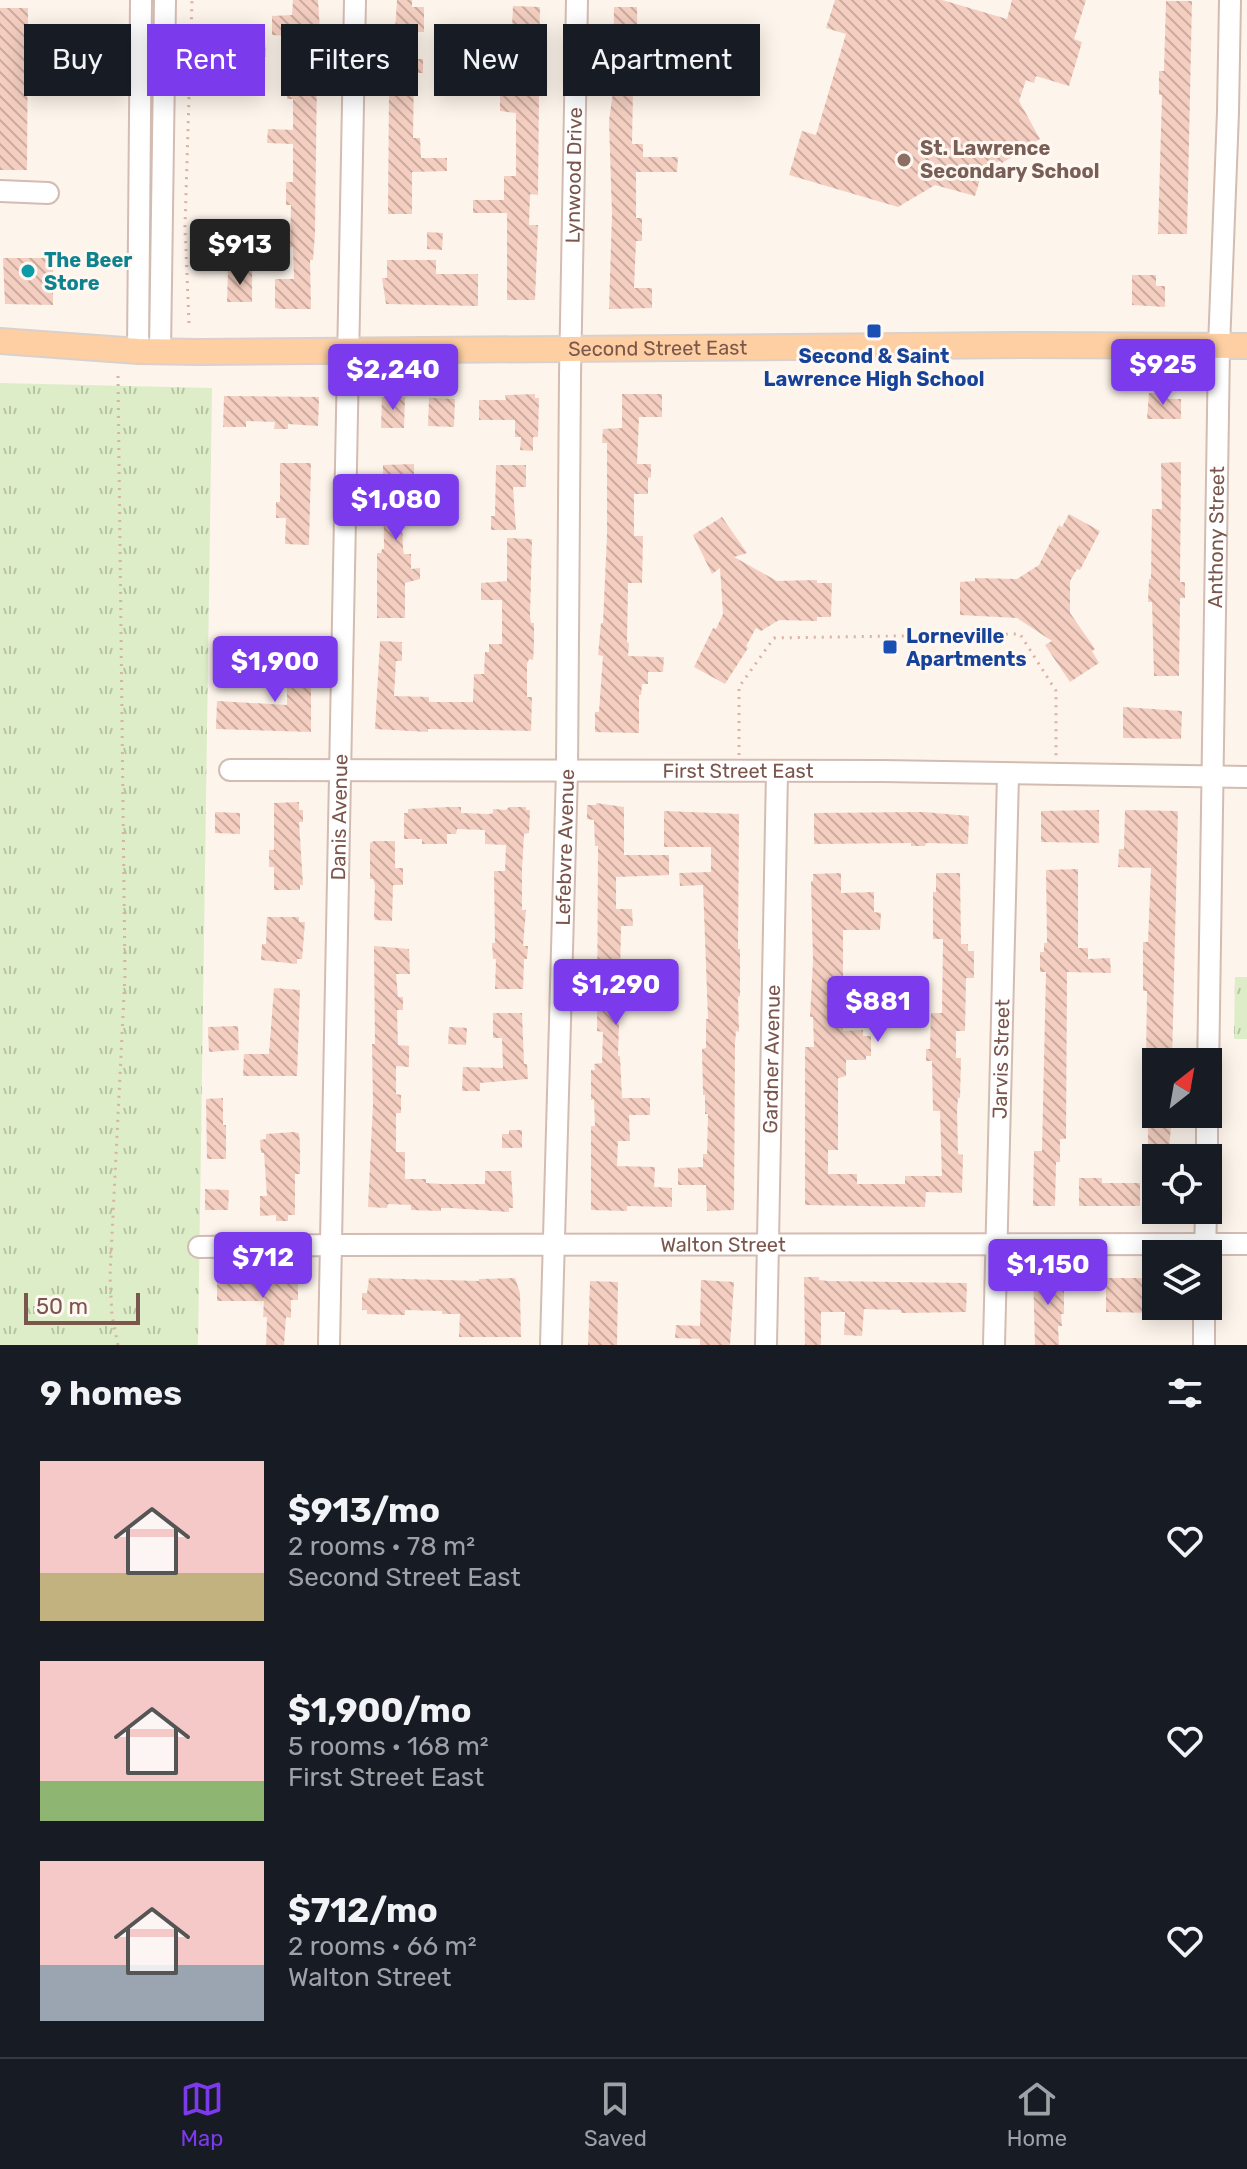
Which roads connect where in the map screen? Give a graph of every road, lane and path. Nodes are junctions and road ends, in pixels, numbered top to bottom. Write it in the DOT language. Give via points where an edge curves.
graph roads {
  1 [pos="141,0"];
  2 [pos="165,0"];
  3 [pos="192,0"];
  4 [pos="355,0"];
  5 [pos="577,0"];
  6 [pos="1230,0"];
  7 [pos="1238,112"];
  8 [pos="0,191"];
  9 [pos="48,193"];
  10 [pos="189,323"];
  11 [pos="0,341"];
  12 [pos="69,346"];
  13 [pos="1247,346"];
  14 [pos="1219,347"];
  15 [pos="570,349"];
  16 [pos="149,352"];
  17 [pos="349,352"];
  18 [pos="0,358"];
  19 [pos="118,375"];
  20 [pos="341,769"];
  21 [pos="230,770"];
  22 [pos="567,770"];
  23 [pos="738,771"];
  24 [pos="777,772"];
  25 [pos="1008,774"];
  26 [pos="1057,774"];
  27 [pos="1213,776"];
  28 [pos="1247,777"];
  29 [pos="1208,1048"];
  30 [pos="996,1244"];
  31 [pos="1247,1244"];
  32 [pos="331,1245"];
  33 [pos="553,1245"];
  34 [pos="768,1245"];
  35 [pos="1222,1246"];
  36 [pos="199,1247"];
  37 [pos="1142,1247"];
  38 [pos="1204,1320"];
  39 [pos="118,1345"];
  40 [pos="329,1345"];
  41 [pos="551,1345"];
  42 [pos="766,1345"];
  43 [pos="994,1345"];
  44 [pos="1204,1345"];
  1 -- 16 [label="street"];
  2 -- 16 [label="street"];
  3 -- 10 [label="path" via="185,227"];
  4 -- 17 [label="street, Danis Avenue"];
  5 -- 15 [label="street, Lynwood Drive"];
  6 -- 7 [label="street, Anthony Street"];
  7 -- 14 [label="street, Anthony Street"];
  8 -- 9 [label="street"];
  11 -- 12 [label="main road, Second Street East"];
  12 -- 16 [label="main road, Second Street East"];
  12 -- 18 [label="main road, Second Street East"];
  13 -- 14 [label="main road, Second Street East"];
  14 -- 15 [label="main road, Second Street East"];
  14 -- 27 [label="street, Anthony Street"];
  15 -- 17 [label="main road, Second Street East"];
  15 -- 22 [label="street, Lefebvre Avenue"];
  16 -- 17 [label="main road, Second Street East"];
  17 -- 20 [label="street, Danis Avenue"];
  19 -- 39 [label="path" via="125,975 110,1276"];
  20 -- 21 [label="street, First Street East"];
  20 -- 22 [label="street, First Street East"];
  20 -- 32 [label="street, Danis Avenue"];
  22 -- 23 [label="street, First Street East"];
  22 -- 33 [label="street, Lefebvre Avenue"];
  23 -- 24 [label="street, First Street East"];
  23 -- 26 [label="path" via="739,687 774,638 1020,634 1056,691"];
  24 -- 25 [label="street, First Street East"];
  24 -- 34 [label="street, Gardner Avenue"];
  25 -- 26 [label="street, First Street East"];
  25 -- 30 [label="street, Jarvis Street"];
  26 -- 27 [label="street, First Street East"];
  27 -- 28 [label="street, First Street East"];
  27 -- 29 [label="street, Anthony Street"];
  30 -- 34 [label="street, Walton Street"];
  30 -- 37 [label="street, Walton Street"];
  30 -- 43 [label="street, Jarvis Street"];
  31 -- 35 [label="street, Walton Street"];
  32 -- 33 [label="street, Walton Street"];
  32 -- 36 [label="street, Walton Street"];
  32 -- 40 [label="street, Danis Avenue"];
  33 -- 34 [label="street, Walton Street"];
  33 -- 41 [label="street, Lefebvre Avenue"];
  34 -- 42 [label="street, Gardner Avenue"];
  38 -- 44 [label="street"];
}
